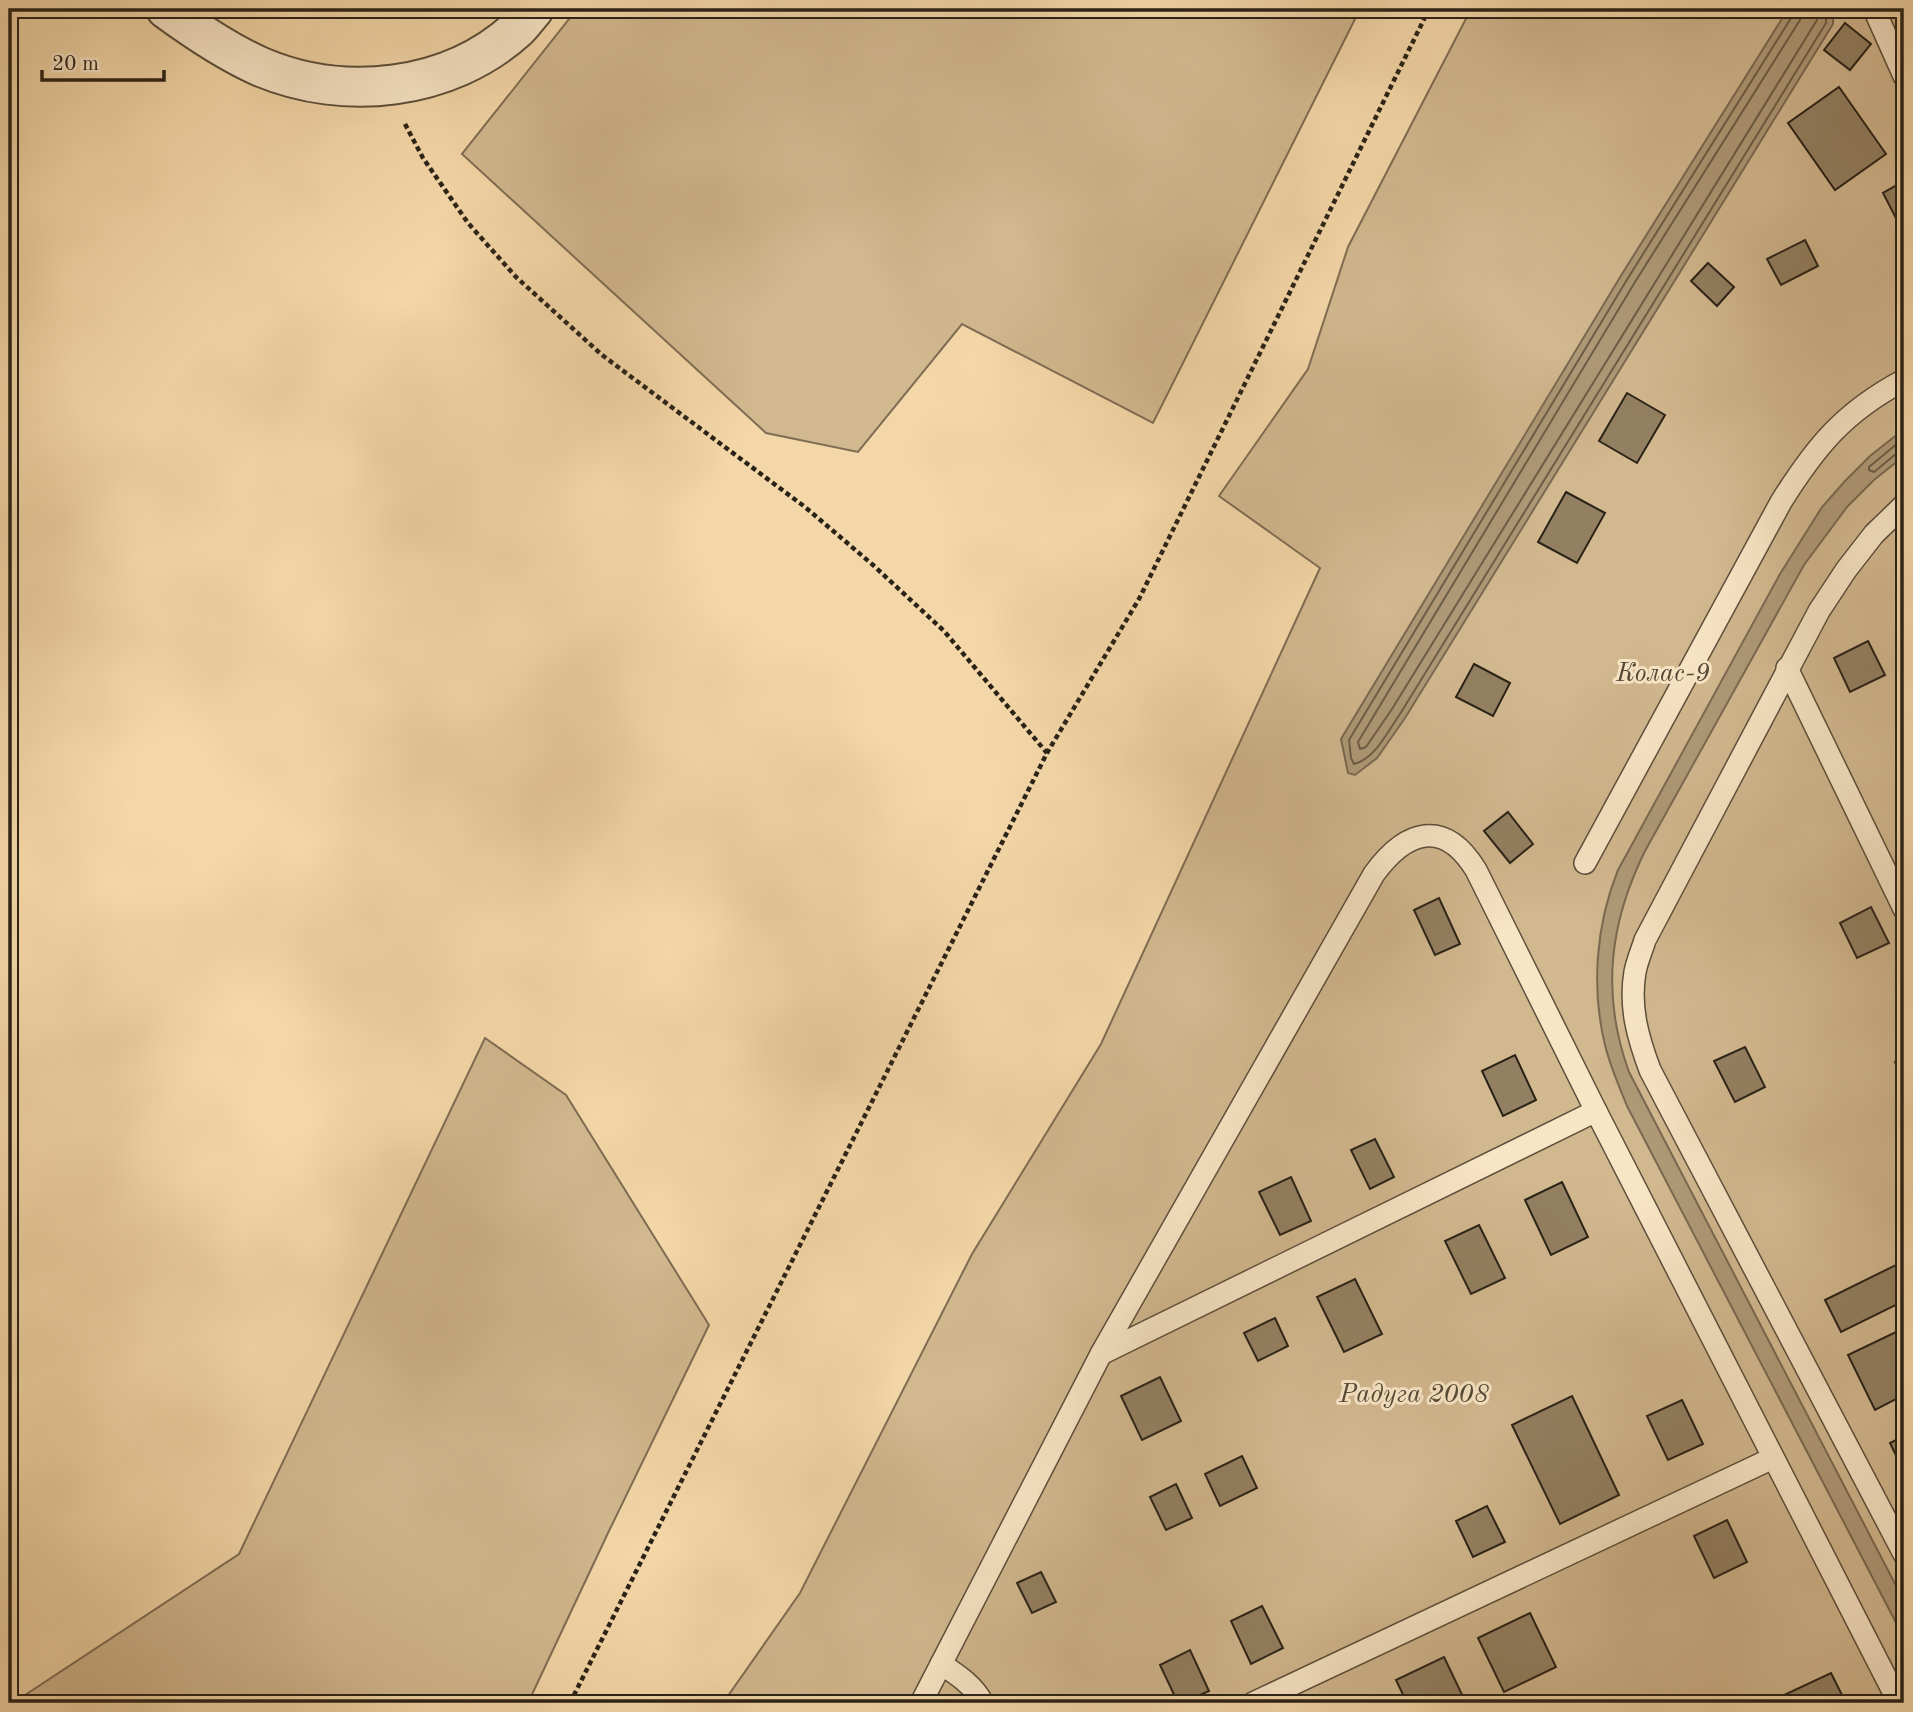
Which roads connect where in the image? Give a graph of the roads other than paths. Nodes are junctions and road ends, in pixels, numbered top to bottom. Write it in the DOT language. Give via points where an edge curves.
graph roads {
  1 [pos="166,9"];
  2 [pos="534,9"];
  3 [pos="1874,9"];
  4 [pos="1904,76"];
  5 [pos="1904,380"];
  6 [pos="1904,505"];
  7 [pos="1787,668"];
  8 [pos="1584,863"];
  9 [pos="1904,909"];
  10 [pos="1596,1111"];
  11 [pos="1101,1354"];
  12 [pos="1773,1458"];
  13 [pos="1904,1554"];
  14 [pos="941,1664"];
  15 [pos="921,1703"];
  16 [pos="984,1703"];
  17 [pos="1253,1703"];
  18 [pos="1899,1703"];
  1 -- 2 [label="street" via="262,67 294,78 356,87 386,86 456,68 517,29"];
  3 -- 4 [label="lane"];
  5 -- 8 [label="lane" via="1860,407 1829,434 1803,466"];
  6 -- 7 [label="lane" via="1846,570"];
  7 -- 9 [label="lane"];
  7 -- 13 [label="lane" via="1645,940 1635,972 1632,1005 1650,1070"];
  10 -- 11 [label="lane"];
  10 -- 11 [label="lane" via="1466,855 1440,837 1411,839 1374,874"];
  10 -- 12 [label="lane"];
  11 -- 14 [label="lane"];
  12 -- 17 [label="lane"];
  12 -- 18 [label="lane"];
  14 -- 15 [label="lane"];
  14 -- 16 [label="lane" via="966,1681"];
}
